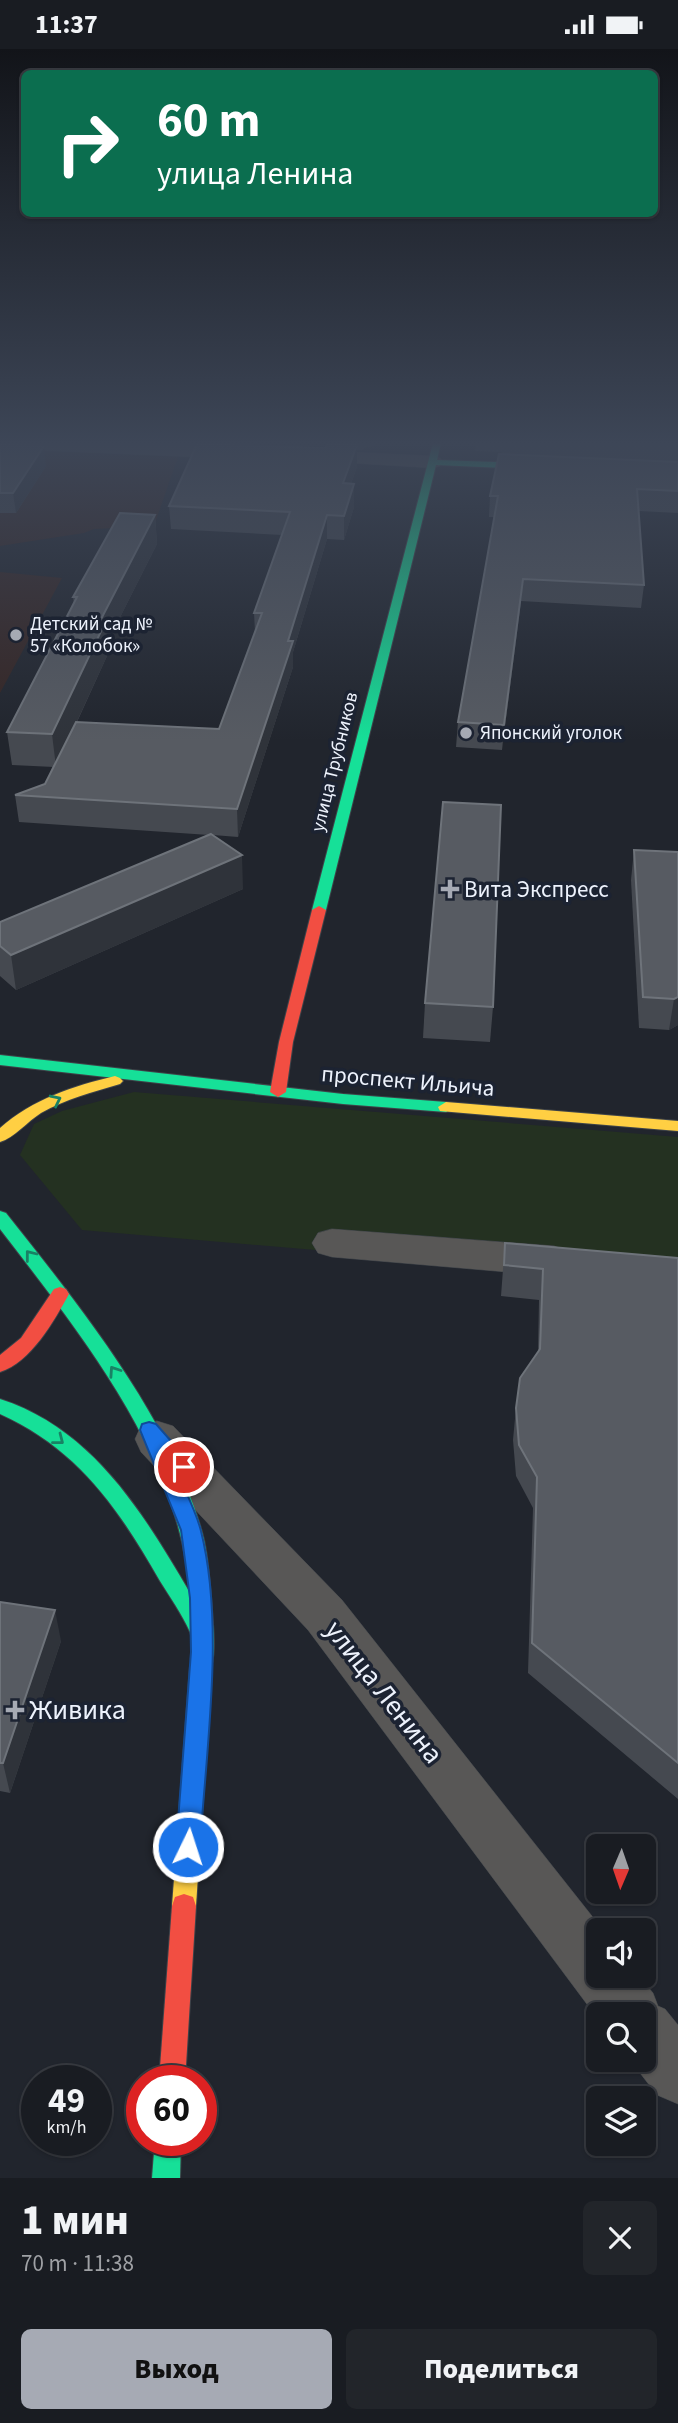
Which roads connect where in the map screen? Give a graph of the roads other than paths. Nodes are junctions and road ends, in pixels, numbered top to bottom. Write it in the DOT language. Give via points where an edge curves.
graph roads {
  1 [pos="412,542"];
  2 [pos="0,1060"];
  3 [pos="135,1077"];
  4 [pos="278,1092"];
  5 [pos="678,1126"];
  6 [pos="0,1137"];
  7 [pos="0,1217"];
  8 [pos="332,1243"];
  9 [pos="595,1265"];
  10 [pos="60,1294"];
  11 [pos="0,1365"];
  12 [pos="0,1406"];
  13 [pos="149,1430"];
  14 [pos="201,1633"];
  15 [pos="586,1955"];
  16 [pos="612,1988"];
  17 [pos="623,2002"];
  18 [pos="656,2046"];
  19 [pos="173,2065"];
  20 [pos="678,2074"];
  21 [pos="168,2156"];
  22 [pos="166,2178"];
  1 -- 4 [label="main road, улица Трубников" via="286,1042"];
  2 -- 3 [label="main road, проспект Ильича"];
  3 -- 4 [label="main road, проспект Ильича"];
  6 -- 3 [label="main road, проспект Ильича, one-way" via="16,1119 77,1089"];
  4 -- 5 [label="main road, проспект Ильича"];
  10 -- 7 [label="main road, улица Ленина, one-way"];
  8 -- 9 [label="street"];
  10 -- 11 [label="main road" via="39,1329"];
  13 -- 10 [label="main road, улица Ленина, one-way"];
  12 -- 14 [label="main road, one-way" via="30,1419 105,1479 130,1511"];
  13 -- 14 [label="main road, улица Ленина" via="191,1530"];
  13 -- 15 [label="street, улица Ленина" via="325,1615"];
  14 -- 19 [label="main road, улица Ленина"];
  16 -- 17 [label="street"];
  18 -- 20 [label="street"];
  21 -- 22 [label="main road"];
}
